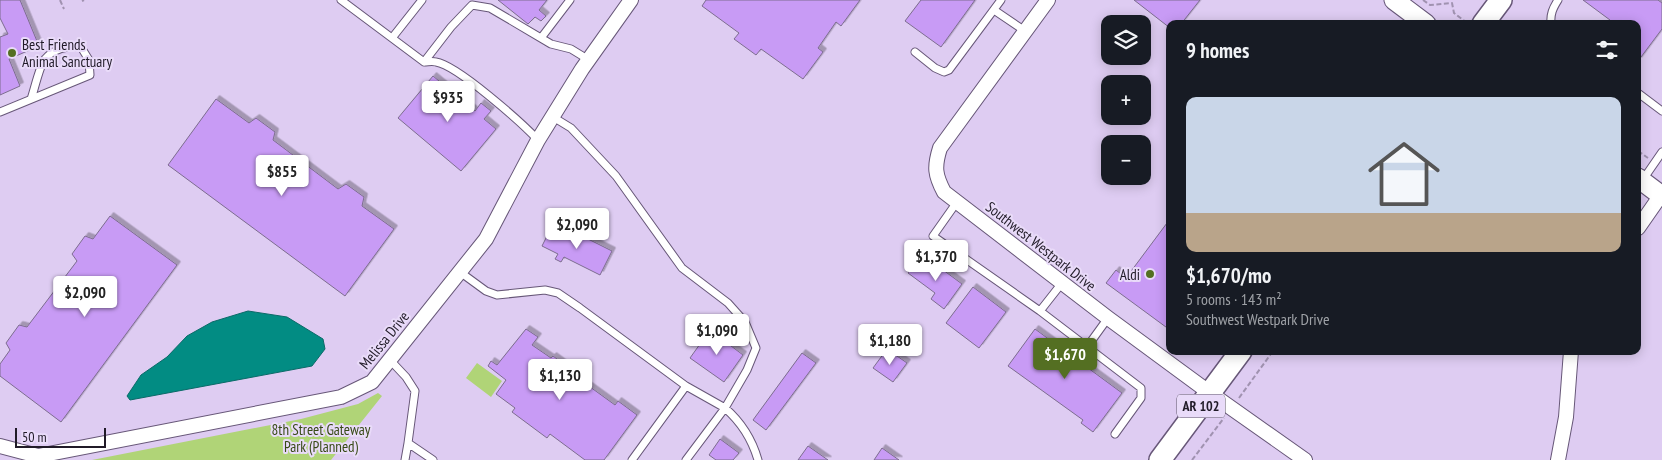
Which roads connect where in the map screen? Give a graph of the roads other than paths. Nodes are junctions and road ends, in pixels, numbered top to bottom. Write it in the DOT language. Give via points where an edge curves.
graph roads {
  1 [pos="341,0"];
  2 [pos="422,0"];
  3 [pos="570,0"];
  4 [pos="631,0"];
  5 [pos="1001,0"];
  6 [pos="1048,0"];
  7 [pos="1394,0"];
  8 [pos="1500,0"];
  9 [pos="1558,0"];
  10 [pos="469,3"];
  11 [pos="994,10"];
  12 [pos="1421,20"];
  13 [pos="1486,20"];
  14 [pos="1551,20"];
  15 [pos="1025,31"];
  16 [pos="392,38"];
  17 [pos="541,38"];
  18 [pos="915,52"];
  19 [pos="588,60"];
  20 [pos="424,62"];
  21 [pos="1641,95"];
  22 [pos="31,99"];
  23 [pos="1662,111"];
  24 [pos="0,112"];
  25 [pos="552,117"];
  26 [pos="538,140"];
  27 [pos="1662,152"];
  28 [pos="1641,179"];
  29 [pos="1641,181"];
  30 [pos="1662,196"];
  31 [pos="957,202"];
  32 [pos="1641,224"];
  33 [pos="460,272"];
  34 [pos="1062,283"];
  35 [pos="1040,312"];
  36 [pos="1108,318"];
  37 [pos="1087,347"];
  38 [pos="1238,355"];
  39 [pos="1571,355"];
  40 [pos="390,360"];
  41 [pos="686,386"];
  42 [pos="1210,393"];
  43 [pos="725,408"];
  44 [pos="1115,434"];
  45 [pos="408,443"];
  46 [pos="0,446"];
  47 [pos="405,460"];
  48 [pos="433,460"];
  49 [pos="632,460"];
  50 [pos="686,460"];
  51 [pos="758,460"];
  52 [pos="1160,460"];
  53 [pos="1306,460"];
  54 [pos="1558,460"];
  1 -- 16 [label="lane"];
  2 -- 16 [label="lane"];
  3 -- 17 [label="lane"];
  4 -- 19 [label="street, Melissa Drive"];
  5 -- 11 [label="lane"];
  6 -- 15 [label="street, Southwest Westpark Drive"];
  7 -- 12 [label="main road"];
  8 -- 13 [label="main road"];
  9 -- 14 [label="lane"];
  10 -- 17 [label="lane" via="490,8"];
  10 -- 20 [label="lane"];
  11 -- 15 [label="lane"];
  11 -- 18 [label="lane" via="949,70 944,72 935,68"];
  15 -- 31 [label="street, Southwest Westpark Drive" via="940,148 936,178 944,192"];
  16 -- 20 [label="lane"];
  17 -- 19 [label="lane"];
  19 -- 25 [label="street, Melissa Drive"];
  20 -- 26 [label="lane" via="437,62 455,71 522,123"];
  21 -- 23 [label="lane"];
  22 -- 22 [label="lane" via="90,75 89,60 81,47 54,51 44,59"];
  22 -- 24 [label="lane"];
  25 -- 26 [label="street, Melissa Drive"];
  25 -- 43 [label="lane" via="571,128 616,176 682,268 728,303 745,322 756,348 748,370"];
  26 -- 33 [label="street, Melissa Drive" via="486,239"];
  27 -- 28 [label="lane"];
  29 -- 30 [label="main road"];
  30 -- 32 [label="street"];
  31 -- 34 [label="street, Southwest Westpark Drive"];
  31 -- 35 [label="lane" via="933,236"];
  33 -- 40 [label="street, Melissa Drive"];
  33 -- 41 [label="lane" via="497,295 545,290 558,293"];
  34 -- 35 [label="lane"];
  34 -- 36 [label="street, Southwest Westpark Drive"];
  35 -- 37 [label="lane"];
  36 -- 37 [label="lane"];
  36 -- 42 [label="street, Southwest Westpark Drive"];
  37 -- 44 [label="lane" via="1141,388 1141,398"];
  38 -- 42 [label="main road, AR 102"];
  39 -- 54 [label="street" via="1566,417"];
  40 -- 45 [label="lane" via="415,391"];
  40 -- 46 [label="street, Melissa Drive" via="372,382 341,397 38,456"];
  41 -- 43 [label="lane"];
  41 -- 49 [label="lane"];
  42 -- 52 [label="main road, AR 102"];
  42 -- 53 [label="street, Southwest Westpark Drive"];
  43 -- 50 [label="lane"];
  43 -- 51 [label="lane" via="738,420"];
  45 -- 47 [label="lane"];
  45 -- 48 [label="lane"];
}
